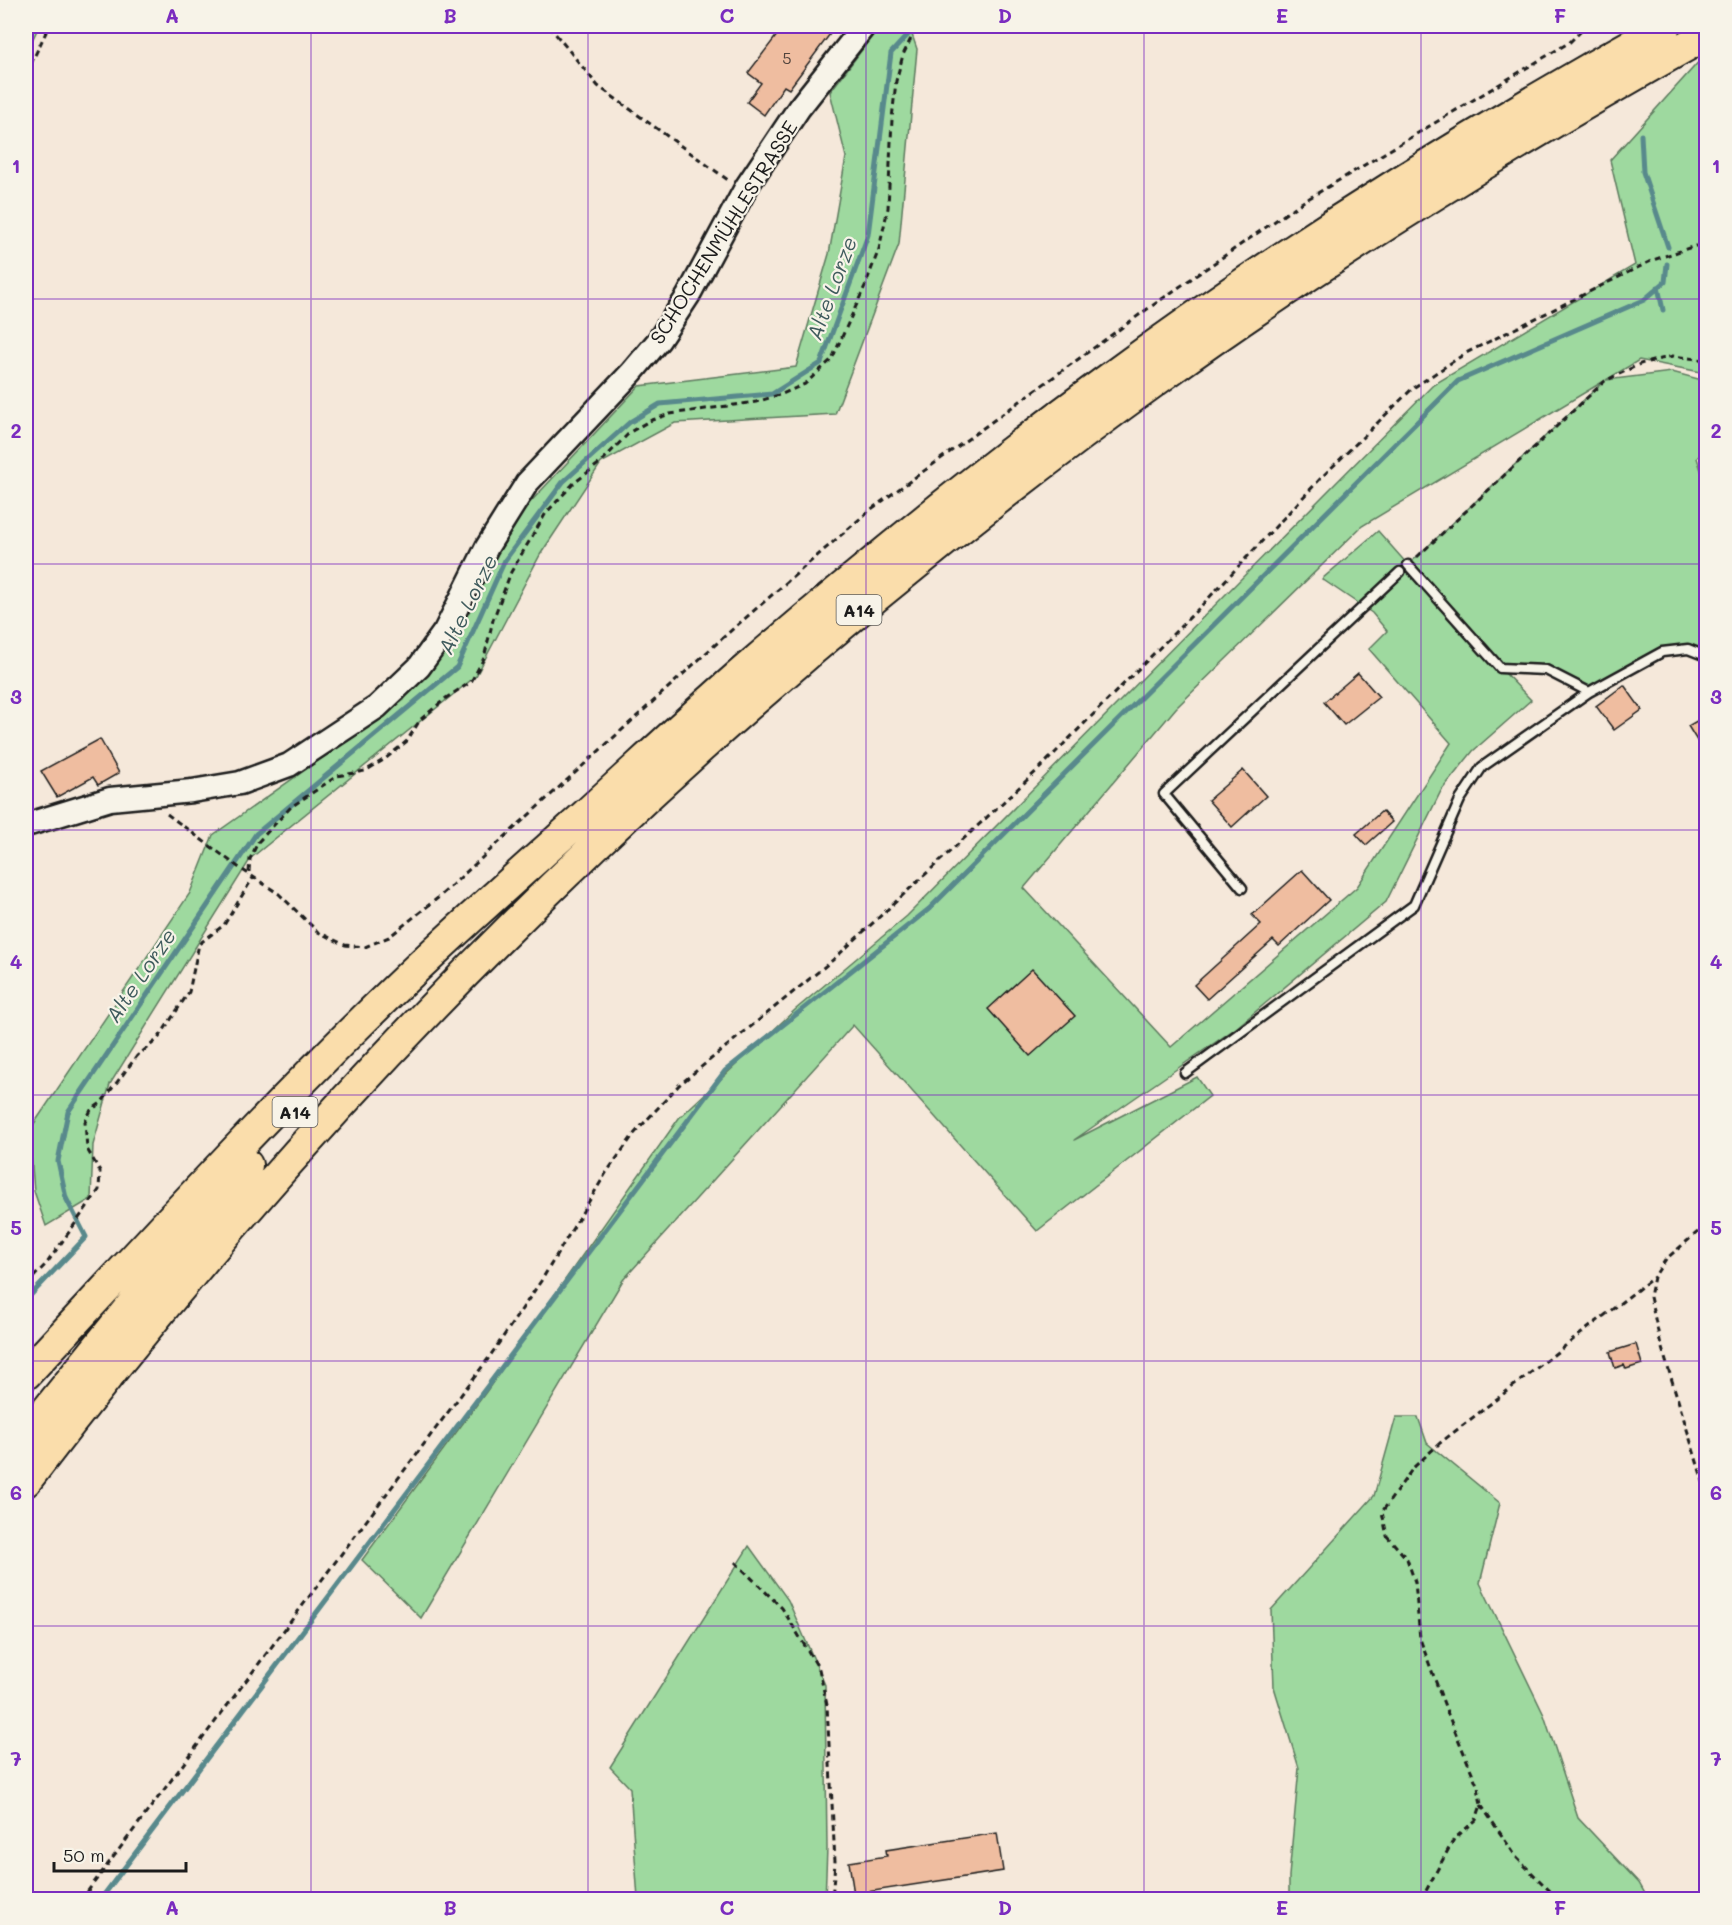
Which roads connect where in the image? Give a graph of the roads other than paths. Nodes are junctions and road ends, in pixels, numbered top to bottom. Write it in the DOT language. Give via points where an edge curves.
graph roads {
  1 [pos="864,26"];
  2 [pos="1665,26"];
  3 [pos="1707,35"];
  4 [pos="1408,565"];
  5 [pos="1400,572"];
  6 [pos="1707,656"];
  7 [pos="1589,692"];
  8 [pos="589,811"];
  9 [pos="26,825"];
  10 [pos="1242,888"];
  11 [pos="1185,1073"];
  12 [pos="26,1374"];
  13 [pos="26,1436"];
  14 [pos="26,1481"];
  1 -- 9 [label="street, SCHOCHENMÜHLESTRASSE" via="800,108 747,186 676,318 632,372 527,483 487,547 445,631 419,667 377,706 289,765 240,783 110,799"];
  2 -- 8 [label="highway, A14" via="1395,185 1103,382 837,591"];
  3 -- 14 [label="highway, A14" via="1489,161 1249,315 1026,477 812,650 613,827 432,1005 220,1240 137,1338"];
  4 -- 7 [label="lane" via="1500,668 1546,670"];
  5 -- 10 [label="lane" via="1164,794"];
  6 -- 7 [label="lane" via="1688,649 1662,652"];
  7 -- 11 [label="lane" via="1482,767 1460,800 1414,905"];
  8 -- 12 [label="highway" via="398,986 305,1078"];
  8 -- 13 [label="highway, A14" via="433,964 268,1141"];
}
